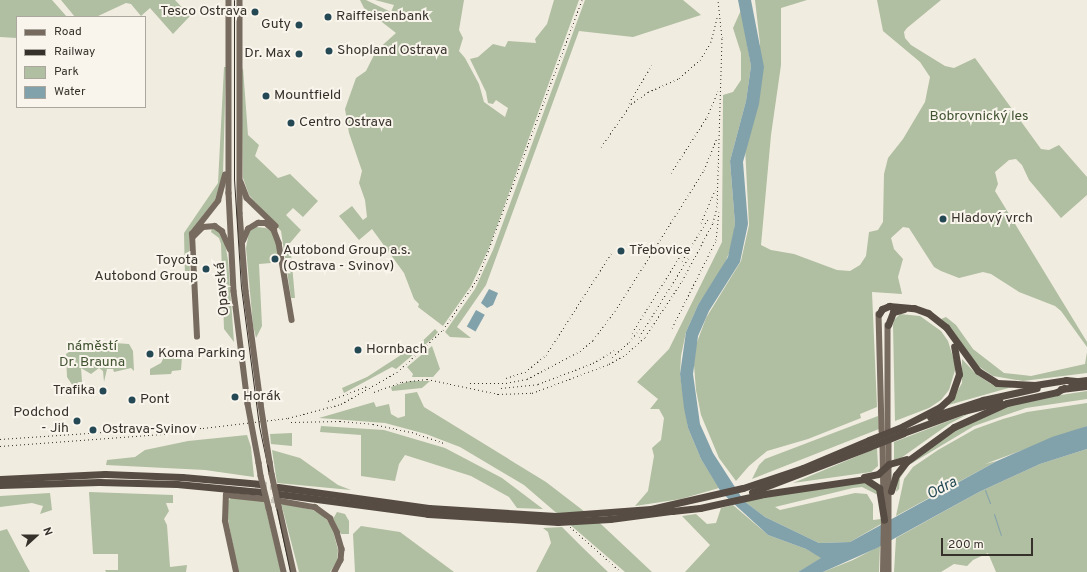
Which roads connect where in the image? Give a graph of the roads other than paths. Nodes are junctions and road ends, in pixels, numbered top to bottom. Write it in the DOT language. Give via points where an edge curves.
graph roads {
  1 [pos="229,0"];
  2 [pos="240,0"];
  3 [pos="228,150"];
  4 [pos="239,172"];
  5 [pos="192,239"];
  6 [pos="242,243"];
  7 [pos="232,253"];
  8 [pos="282,261"];
  9 [pos="879,314"];
  10 [pos="292,320"];
  11 [pos="888,325"];
  12 [pos="197,336"];
  13 [pos="1087,380"];
  14 [pos="1076,381"];
  15 [pos="1087,386"];
  16 [pos="1064,388"];
  17 [pos="888,428"];
  18 [pos="903,430"];
  19 [pos="882,431"];
  20 [pos="889,443"];
  21 [pos="883,445"];
  22 [pos="924,448"];
  23 [pos="886,467"];
  24 [pos="0,479"];
  25 [pos="854,480"];
  26 [pos="0,485"];
  27 [pos="763,488"];
  28 [pos="262,492"];
  29 [pos="885,492"];
  30 [pos="279,497"];
  31 [pos="428,511"];
  32 [pos="884,520"];
  33 [pos="236,572"];
  34 [pos="284,572"];
  35 [pos="294,572"];
  36 [pos="334,572"];
  37 [pos="883,572"];
  38 [pos="889,572"];
  1 -- 3 [label="main road, Opavská"];
  2 -- 4 [label="main road, Opavská"];
  3 -- 5 [label="main road" via="222,193 195,228"];
  3 -- 7 [label="main road, Opavská"];
  4 -- 6 [label="main road, Opavská"];
  4 -- 8 [label="main road" via="246,197 278,231 282,243"];
  5 -- 7 [label="main road" via="203,227 215,226 222,231"];
  5 -- 12 [label="main road"];
  6 -- 8 [label="main road" via="250,227 266,223 276,234"];
  6 -- 30 [label="main road, Opavská, bridge" via="250,326 272,474"];
  7 -- 34 [label="main road, Opavská, bridge" via="238,327 261,476"];
  8 -- 10 [label="main road"];
  9 -- 14 [label="highway" via="882,309 889,306 914,308 928,313 946,327 978,371 997,382 1035,385"];
  9 -- 19 [label="main road"];
  11 -- 17 [label="main road"];
  11 -- 18 [label="highway" via="891,315 899,310 926,314 946,330 958,358 959,374 951,397 940,407"];
  13 -- 14 [label="highway"];
  14 -- 18 [label="highway" via="990,398"];
  15 -- 16 [label="highway"];
  16 -- 18 [label="highway" via="986,405"];
  16 -- 22 [label="highway" via="986,411 954,427"];
  18 -- 27 [label="highway, bridge"];
  20 -- 23 [label="main road"];
  21 -- 23 [label="main road"];
  22 -- 23 [label="highway" via="902,462"];
  22 -- 29 [label="highway" via="900,469"];
  23 -- 25 [label="highway" via="878,474"];
  23 -- 29 [label="main road"];
  24 -- 28 [label="highway" via="105,474 182,477"];
  25 -- 27 [label="highway"];
  25 -- 29 [label="highway" via="871,481"];
  26 -- 28 [label="highway" via="99,482 177,484"];
  27 -- 31 [label="highway, bridge" via="609,514 529,516"];
  27 -- 31 [label="highway, bridge" via="700,508 610,519 558,522"];
  28 -- 33 [label="main road" via="226,495 225,521"];
  29 -- 32 [label="highway"];
  29 -- 38 [label="main road"];
  30 -- 31 [label="highway"];
  30 -- 35 [label="main road, Opavská"];
  30 -- 36 [label="main road" via="315,507 330,518 342,549 341,560"];
  32 -- 37 [label="main road"];
}
